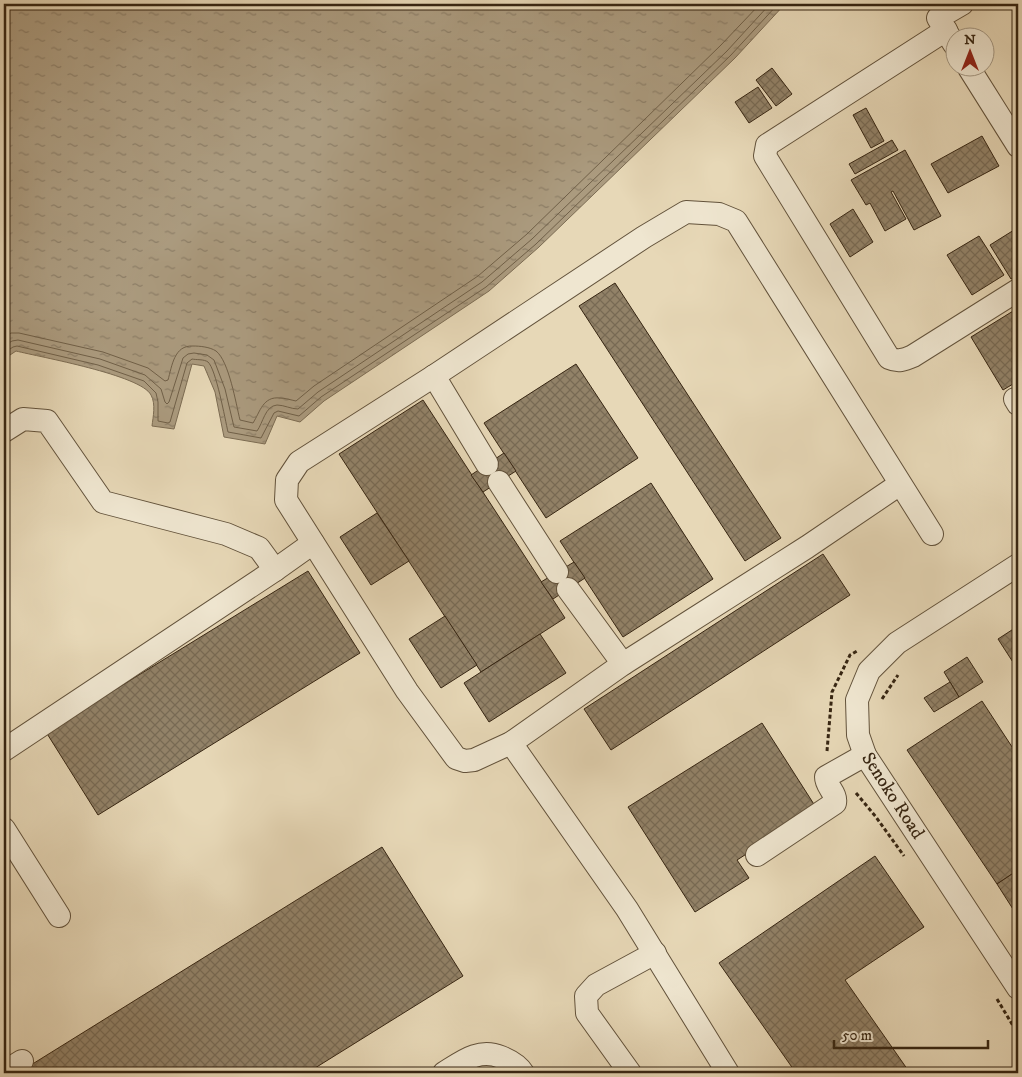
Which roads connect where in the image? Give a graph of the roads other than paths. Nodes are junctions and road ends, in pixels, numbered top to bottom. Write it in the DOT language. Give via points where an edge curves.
graph roads {
  1 [pos="962,4"];
  2 [pos="944,28"];
  3 [pos="944,41"];
  4 [pos="975,78"];
  5 [pos="1018,146"];
  6 [pos="1018,290"];
  7 [pos="434,376"];
  8 [pos="4,430"];
  9 [pos="900,484"];
  10 [pos="932,534"];
  11 [pos="313,543"];
  12 [pos="1018,564"];
  13 [pos="275,570"];
  14 [pos="623,664"];
  15 [pos="511,743"];
  16 [pos="4,750"];
  17 [pos="865,754"];
  18 [pos="4,830"];
  19 [pos="757,855"];
  20 [pos="59,916"];
  21 [pos="654,953"];
  22 [pos="1018,988"];
  23 [pos="444,1073"];
  24 [pos="523,1073"];
  25 [pos="630,1073"];
  26 [pos="728,1073"];
  1 -- 2 [label="street" via="938,18"];
  3 -- 6 [label="street" via="767,145 765,156 888,358 904,360 913,356"];
  4 -- 5 [label="street"];
  7 -- 9 [label="street" via="686,212 719,214 736,221"];
  7 -- 11 [label="street" via="299,462 287,480 286,500"];
  7 -- 14 [label="street" via="562,581"];
  8 -- 13 [label="street" via="22,419 47,420 103,502 226,534 259,548"];
  9 -- 10 [label="street"];
  9 -- 14 [label="street"];
  11 -- 13 [label="street"];
  11 -- 15 [label="street" via="406,691 456,758 474,760"];
  12 -- 17 [label="street, Senoko Road" via="897,643 869,671 857,700 858,735"];
  13 -- 16 [label="street"];
  14 -- 15 [label="street"];
  15 -- 21 [label="street"];
  17 -- 19 [label="street" via="826,777 835,796 834,803"];
  17 -- 22 [label="street, Senoko Road"];
  18 -- 20 [label="street"];
  21 -- 25 [label="street" via="596,985 586,996 587,1013"];
  21 -- 26 [label="street"];
  23 -- 24 [label="street" via="469,1057 483,1053 510,1061"];
}
